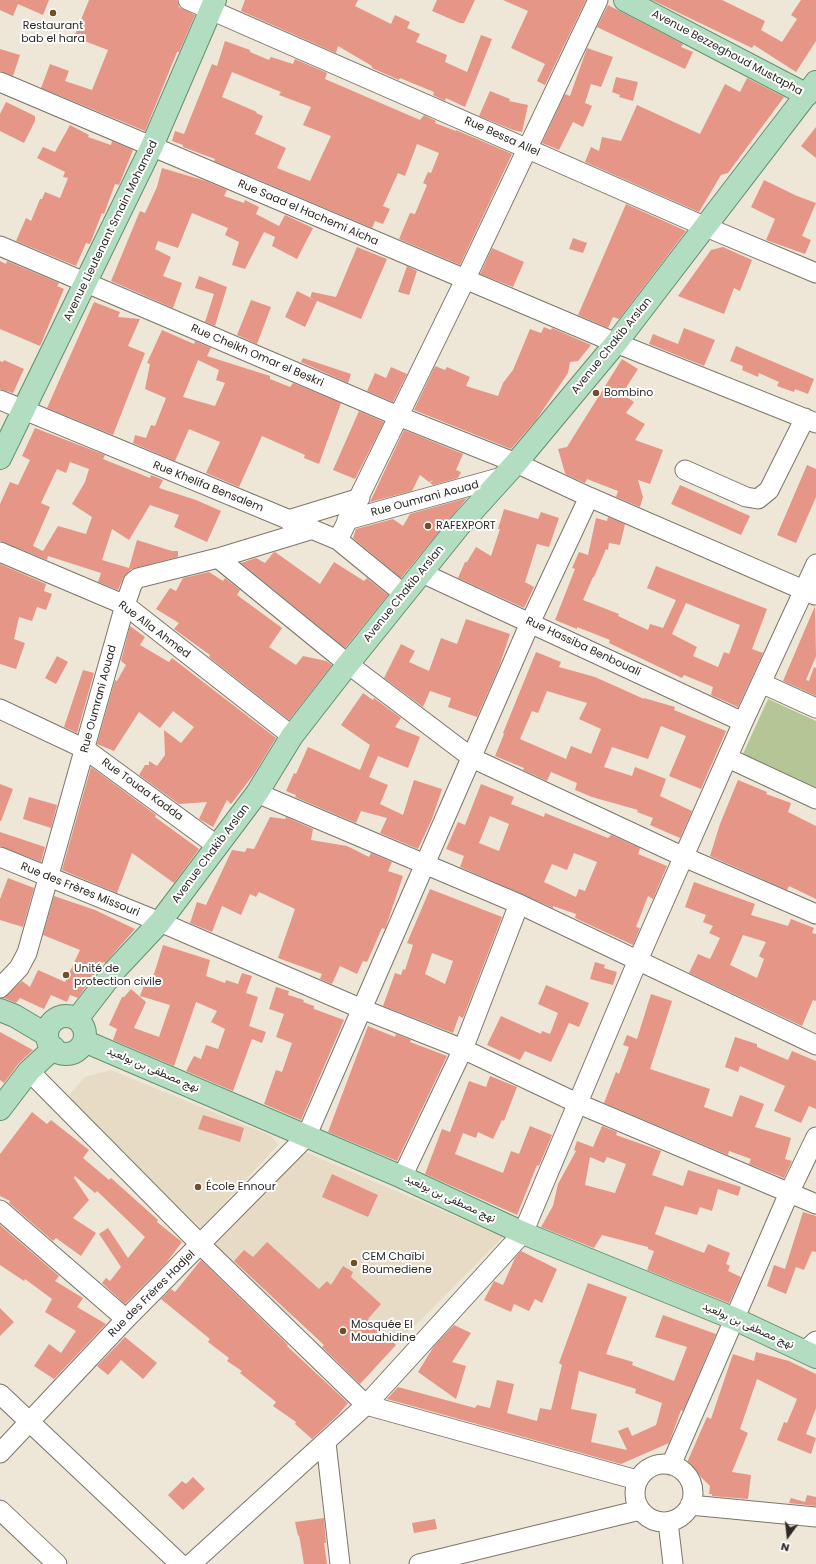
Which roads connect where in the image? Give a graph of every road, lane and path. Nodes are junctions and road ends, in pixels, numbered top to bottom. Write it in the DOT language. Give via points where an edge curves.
graph roads {
  1 [pos="188,0"];
  2 [pos="598,0"];
  3 [pos="626,0"];
  4 [pos="213,5"];
  5 [pos="0,82"];
  6 [pos="813,92"];
  7 [pos="152,146"];
  8 [pos="528,148"];
  9 [pos="706,227"];
  10 [pos="0,246"];
  11 [pos="816,273"];
  12 [pos="465,280"];
  13 [pos="87,283"];
  14 [pos="616,343"];
  15 [pos="0,400"];
  16 [pos="24,410"];
  17 [pos="398,416"];
  18 [pos="810,420"];
  19 [pos="0,458"];
  20 [pos="509,470"];
  21 [pos="685,470"];
  22 [pos="589,497"];
  23 [pos="360,498"];
  24 [pos="288,520"];
  25 [pos="347,520"];
  26 [pos="310,530"];
  27 [pos="338,540"];
  28 [pos="0,552"];
  29 [pos="218,558"];
  30 [pos="816,564"];
  31 [pos="422,573"];
  32 [pos="810,593"];
  33 [pos="404,594"];
  34 [pos="125,605"];
  35 [pos="530,623"];
  36 [pos="348,664"];
  37 [pos="761,683"];
  38 [pos="816,708"];
  39 [pos="0,709"];
  40 [pos="743,722"];
  41 [pos="292,736"];
  42 [pos="85,748"];
  43 [pos="472,758"];
  44 [pos="728,758"];
  45 [pos="257,792"];
  46 [pos="816,799"];
  47 [pos="216,845"];
  48 [pos="0,857"];
  49 [pos="684,857"];
  50 [pos="425,865"];
  51 [pos="47,878"];
  52 [pos="519,904"];
  53 [pos="816,914"];
  54 [pos="160,922"];
  55 [pos="638,960"];
  56 [pos="0,988"];
  57 [pos="362,1009"];
  58 [pos="8,1013"];
  59 [pos="77,1019"];
  60 [pos="52,1034"];
  61 [pos="84,1041"];
  62 [pos="816,1045"];
  63 [pos="463,1049"];
  64 [pos="29,1071"];
  65 [pos="578,1104"];
  66 [pos="0,1109"];
  67 [pos="306,1137"];
  68 [pos="816,1137"];
  69 [pos="402,1176"];
  70 [pos="789,1193"];
  71 [pos="816,1204"];
  72 [pos="0,1210"];
  73 [pos="523,1233"];
  74 [pos="200,1245"];
  75 [pos="126,1319"];
  76 [pos="735,1319"];
  77 [pos="812,1350"];
  78 [pos="0,1394"];
  79 [pos="366,1405"];
  80 [pos="30,1421"];
  81 [pos="326,1443"];
  82 [pos="0,1453"];
  83 [pos="666,1465"];
  84 [pos="637,1480"];
  85 [pos="690,1505"];
  86 [pos="0,1510"];
  87 [pos="640,1510"];
  88 [pos="816,1517"];
  89 [pos="668,1522"];
  90 [pos="57,1564"];
  91 [pos="180,1564"];
  92 [pos="191,1564"];
  93 [pos="340,1564"];
  94 [pos="419,1564"];
  95 [pos="673,1564"];
  1 -- 4 [label="street, Rue Bessa Allel"];
  2 -- 8 [label="street"];
  3 -- 6 [label="main road, Avenue Bezzeghoud Mustapha"];
  4 -- 7 [label="main road, Avenue Lieutenant Smain Mohamed"];
  4 -- 8 [label="street, Rue Bessa Allel"];
  5 -- 7 [label="street, Rue Saad el Hachemi Aicha"];
  6 -- 9 [label="main road, Avenue Chakib Arslan"];
  7 -- 12 [label="street, Rue Saad el Hachemi Aicha"];
  7 -- 13 [label="main road, Avenue Lieutenant Smain Mohamed"];
  8 -- 9 [label="street, Rue Bessa Allel"];
  8 -- 12 [label="street"];
  9 -- 11 [label="street, Rue Bessa Allel"];
  9 -- 14 [label="main road, Avenue Chakib Arslan"];
  10 -- 13 [label="street, Rue Cheikh Omar el Beskri"];
  12 -- 14 [label="street, Rue Saad el Hachemi Aicha"];
  12 -- 17 [label="street"];
  13 -- 16 [label="main road, Avenue Lieutenant Smain Mohamed"];
  13 -- 17 [label="street, Rue Cheikh Omar el Beskri"];
  14 -- 18 [label="street, Rue Saad el Hachemi Aicha"];
  14 -- 20 [label="main road, Avenue Chakib Arslan"];
  15 -- 16 [label="street, Rue Khelifa Bensalem"];
  16 -- 19 [label="main road, Avenue Lieutenant Smain Mohamed"];
  16 -- 24 [label="street, Rue Khelifa Bensalem"];
  17 -- 20 [label="street, Rue Cheikh Omar el Beskri"];
  17 -- 23 [label="street"];
  18 -- 21 [label="street" via="769,490 758,499 746,497"];
  20 -- 22 [label="street, Rue Cheikh Omar el Beskri"];
  20 -- 25 [label="street, Rue Oumrani Aouad"];
  20 -- 31 [label="main road, Avenue Chakib Arslan" via="459,526"];
  22 -- 32 [label="street, Rue Cheikh Omar el Beskri"];
  22 -- 35 [label="street"];
  23 -- 24 [label="street"];
  23 -- 25 [label="street"];
  24 -- 26 [label="street, Rue Khelifa Bensalem"];
  25 -- 27 [label="street"];
  26 -- 27 [label="street, Rue Khelifa Bensalem"];
  26 -- 29 [label="street, Rue Oumrani Aouad"];
  27 -- 33 [label="street, Rue Khelifa Bensalem"];
  28 -- 34 [label="street, Rue Alla Ahmed"];
  29 -- 34 [label="street, Rue Oumrani Aouad" via="138,578 133,582"];
  29 -- 36 [label="street"];
  30 -- 32 [label="street"];
  31 -- 33 [label="main road, Avenue Chakib Arslan"];
  31 -- 35 [label="street, Rue Hassiba Benbouali"];
  32 -- 37 [label="street"];
  33 -- 36 [label="main road, Avenue Chakib Arslan"];
  34 -- 41 [label="street, Rue Alla Ahmed"];
  34 -- 42 [label="street, Rue Oumrani Aouad"];
  35 -- 40 [label="street, Rue Hassiba Benbouali"];
  35 -- 43 [label="street"];
  36 -- 41 [label="main road, Avenue Chakib Arslan"];
  36 -- 43 [label="street"];
  37 -- 38 [label="street"];
  37 -- 40 [label="street"];
  39 -- 42 [label="street, Rue Touaa Kadda"];
  40 -- 44 [label="street"];
  41 -- 45 [label="main road, Avenue Chakib Arslan"];
  42 -- 47 [label="street, Rue Touaa Kadda"];
  42 -- 51 [label="street, Rue Oumrani Aouad"];
  43 -- 49 [label="street"];
  43 -- 50 [label="street"];
  44 -- 46 [label="street"];
  44 -- 49 [label="street"];
  45 -- 47 [label="main road, Avenue Chakib Arslan"];
  45 -- 50 [label="street"];
  47 -- 54 [label="main road, Avenue Chakib Arslan"];
  48 -- 51 [label="street, Rue des Frères Missouri"];
  49 -- 53 [label="street"];
  49 -- 55 [label="street"];
  50 -- 52 [label="street"];
  50 -- 57 [label="street"];
  51 -- 54 [label="street, Rue des Frères Missouri"];
  51 -- 56 [label="street, Rue Oumrani Aouad" via="27,954 19,968"];
  52 -- 55 [label="street"];
  52 -- 63 [label="street"];
  54 -- 57 [label="street, Rue des Frères Missouri"];
  54 -- 59 [label="main road, Avenue Chakib Arslan" via="115,970"];
  55 -- 62 [label="street"];
  55 -- 65 [label="street"];
  57 -- 63 [label="street, Rue des Frères Missouri"];
  57 -- 67 [label="street"];
  58 -- 60 [label="main road"];
  59 -- 60 [label="main road" via="64,1016"];
  59 -- 61 [label="main road" via="84,1031"];
  60 -- 61 [label="main road" via="66,1053 72,1052"];
  60 -- 64 [label="main road"];
  61 -- 67 [label="main road, نهج مصطفى بن بولعيد"];
  63 -- 65 [label="street, Rue des Frères Missouri"];
  63 -- 69 [label="street"];
  64 -- 66 [label="main road"];
  64 -- 74 [label="street"];
  65 -- 70 [label="street, Rue des Frères Missouri"];
  65 -- 73 [label="street"];
  67 -- 69 [label="main road, نهج مصطفى بن بولعيد"];
  67 -- 74 [label="street, Rue des Frères Hadjel"];
  68 -- 70 [label="street"];
  69 -- 73 [label="main road, نهج مصطفى بن بولعيد"];
  70 -- 71 [label="street, Rue des Frères Missouri"];
  70 -- 76 [label="street"];
  72 -- 75 [label="street"];
  73 -- 76 [label="main road, نهج مصطفى بن بولعيد"];
  73 -- 79 [label="street"];
  74 -- 75 [label="street, Rue des Frères Hadjel"];
  74 -- 79 [label="street"];
  75 -- 80 [label="street, Rue des Frères Hadjel"];
  76 -- 77 [label="main road, نهج مصطفى بن بولعيد"];
  76 -- 83 [label="street" via="684,1434"];
  78 -- 80 [label="street"];
  79 -- 81 [label="street"];
  79 -- 84 [label="street"];
  80 -- 82 [label="street, Rue des Frères Hadjel"];
  80 -- 91 [label="street"];
  81 -- 92 [label="street"];
  81 -- 93 [label="street"];
  83 -- 84 [label="street" via="651,1467"];
  83 -- 85 [label="street" via="679,1469 687,1476 693,1495"];
  84 -- 87 [label="street" via="634,1490"];
  85 -- 88 [label="street"];
  85 -- 89 [label="street" via="678,1519"];
  86 -- 90 [label="street"];
  87 -- 89 [label="street" via="656,1521"];
  87 -- 94 [label="street"];
  89 -- 95 [label="street"];
}
